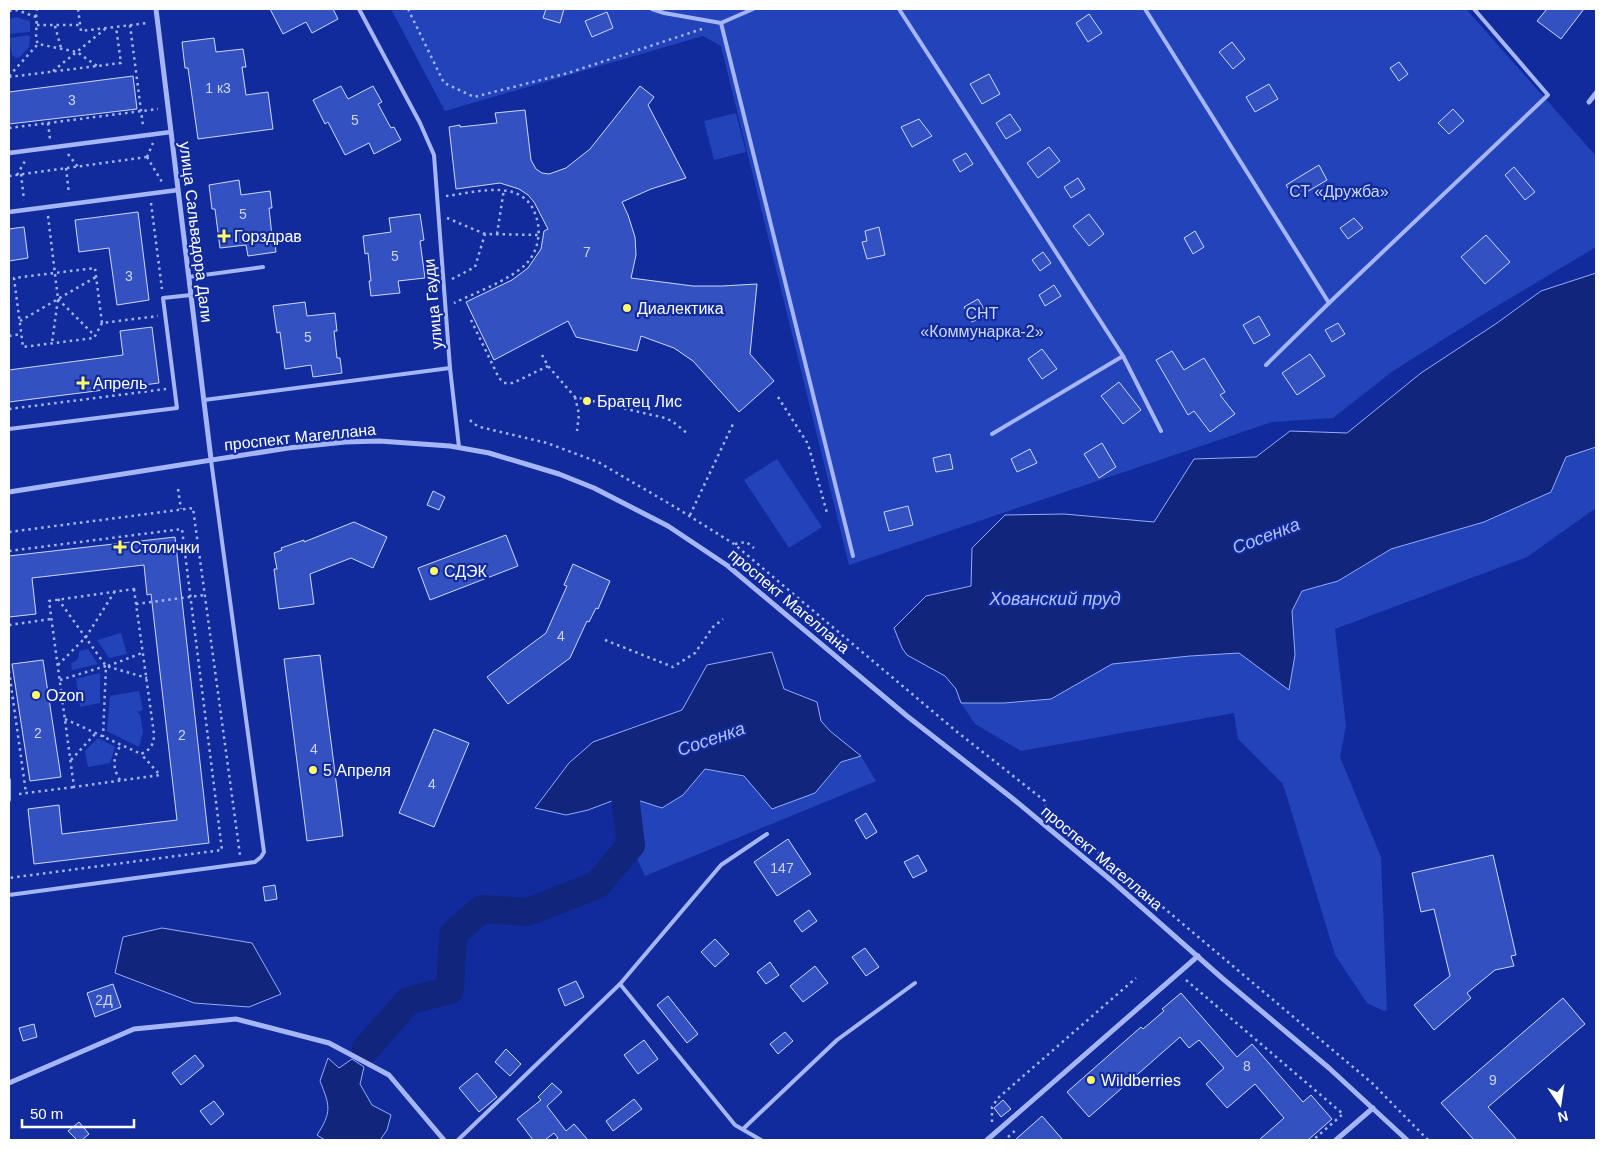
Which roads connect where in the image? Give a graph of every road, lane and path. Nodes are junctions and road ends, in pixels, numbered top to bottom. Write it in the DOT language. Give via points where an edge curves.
graph roads {
  1 [pos="37,9"];
  2 [pos="78,9"];
  3 [pos="156,9"];
  4 [pos="359,9"];
  5 [pos="408,9"];
  6 [pos="652,9"];
  7 [pos="752,9"];
  8 [pos="899,9"];
  9 [pos="1145,9"];
  10 [pos="1474,9"];
  11 [pos="14,10"];
  12 [pos="9,11"];
  13 [pos="36,17"];
  14 [pos="148,23"];
  15 [pos="721,23"];
  16 [pos="37,25"];
  17 [pos="80,25"];
  18 [pos="130,25"];
  19 [pos="55,26"];
  20 [pos="116,27"];
  21 [pos="106,28"];
  22 [pos="703,29"];
  23 [pos="38,44"];
  24 [pos="61,48"];
  25 [pos="77,52"];
  26 [pos="97,66"];
  27 [pos="52,72"];
  28 [pos="9,77"];
  29 [pos="1596,93"];
  30 [pos="1589,102"];
  31 [pos="158,109"];
  32 [pos="141,112"];
  33 [pos="48,123"];
  34 [pos="9,128"];
  35 [pos="171,132"];
  36 [pos="144,135"];
  37 [pos="51,147"];
  38 [pos="9,153"];
  39 [pos="66,168"];
  40 [pos="21,174"];
  41 [pos="9,176"];
  42 [pos="504,189"];
  43 [pos="178,190"];
  44 [pos="168,191"];
  45 [pos="150,194"];
  46 [pos="437,197"];
  47 [pos="70,204"];
  48 [pos="47,207"];
  49 [pos="26,210"];
  50 [pos="9,212"];
  51 [pos="446,218"];
  52 [pos="485,234"];
  53 [pos="496,234"];
  54 [pos="539,235"];
  55 [pos="263,267"];
  56 [pos="56,273"];
  57 [pos="96,277"];
  58 [pos="189,277"];
  59 [pos="444,282"];
  60 [pos="191,295"];
  61 [pos="163,298"];
  62 [pos="58,299"];
  63 [pos="1329,303"];
  64 [pos="446,307"];
  65 [pos="165,315"];
  66 [pos="471,320"];
  67 [pos="20,321"];
  68 [pos="102,323"];
  69 [pos="21,334"];
  70 [pos="9,336"];
  71 [pos="96,336"];
  72 [pos="52,343"];
  73 [pos="542,355"];
  74 [pos="1123,356"];
  75 [pos="1266,365"];
  76 [pos="548,366"];
  77 [pos="450,368"];
  78 [pos="174,388"];
  79 [pos="575,397"];
  80 [pos="778,397"];
  81 [pos="204,400"];
  82 [pos="9,409"];
  83 [pos="470,420"];
  84 [pos="732,424"];
  85 [pos="9,429"];
  86 [pos="577,431"];
  87 [pos="1161,431"];
  88 [pos="688,434"];
  89 [pos="992,434"];
  90 [pos="459,447"];
  91 [pos="211,459"];
  92 [pos="178,489"];
  93 [pos="9,492"];
  94 [pos="181,510"];
  95 [pos="827,513"];
  96 [pos="690,516"];
  97 [pos="9,532"];
  98 [pos="734,544"];
  99 [pos="754,548"];
  100 [pos="9,551"];
  101 [pos="853,556"];
  102 [pos="115,591"];
  103 [pos="205,595"];
  104 [pos="190,597"];
  105 [pos="58,599"];
  106 [pos="136,604"];
  107 [pos="723,618"];
  108 [pos="51,619"];
  109 [pos="9,624"];
  110 [pos="86,637"];
  111 [pos="605,640"];
  112 [pos="143,652"];
  113 [pos="58,665"];
  114 [pos="106,666"];
  115 [pos="9,671"];
  116 [pos="147,678"];
  117 [pos="60,680"];
  118 [pos="65,720"];
  119 [pos="96,733"];
  120 [pos="103,737"];
  121 [pos="121,745"];
  122 [pos="141,754"];
  123 [pos="71,761"];
  124 [pos="9,780"];
  125 [pos="120,780"];
  126 [pos="74,787"];
  127 [pos="26,793"];
  128 [pos="9,796"];
  129 [pos="9,800"];
  130 [pos="767,834"];
  131 [pos="241,864"];
  132 [pos="9,878"];
  133 [pos="9,895"];
  134 [pos="1198,956"];
  135 [pos="1178,973"];
  136 [pos="1136,978"];
  137 [pos="915,983"];
  138 [pos="620,984"];
  139 [pos="9,1083"];
  140 [pos="1373,1108"];
  141 [pos="743,1129"];
  142 [pos="996,1133"];
  143 [pos="444,1140"];
  144 [pos="458,1140"];
  145 [pos="761,1140"];
  146 [pos="987,1140"];
  147 [pos="1313,1140"];
  148 [pos="1336,1140"];
  149 [pos="1407,1140"];
  150 [pos="1428,1140"];
  1 -- 13 [label="path"];
  2 -- 17 [label="path"];
  3 -- 35 [label="street, улица Сальвадора Дали"];
  4 -- 46 [label="lane, улица Гауди" via="434,155"];
  5 -- 22 [label="path" via="444,83 474,98 568,73"];
  6 -- 15 [label="lane"];
  7 -- 15 [label="lane"];
  8 -- 74 [label="lane"];
  9 -- 63 [label="lane"];
  10 -- 63 [label="lane" via="1548,95"];
  11 -- 12 [label="path"];
  11 -- 13 [label="path"];
  13 -- 16 [label="path"];
  14 -- 18 [label="path"];
  15 -- 101 [label="lane"];
  16 -- 19 [label="path"];
  16 -- 23 [label="path"];
  17 -- 19 [label="path"];
  17 -- 21 [label="path" via="81,31"];
  18 -- 20 [label="path"];
  18 -- 32 [label="path"];
  19 -- 24 [label="path"];
  20 -- 21 [label="path"];
  20 -- 26 [label="path" via="121,63"];
  21 -- 25 [label="path"];
  23 -- 24 [label="path"];
  23 -- 28 [label="path"];
  24 -- 25 [label="path"];
  25 -- 26 [label="path"];
  25 -- 27 [label="path"];
  26 -- 27 [label="path"];
  27 -- 28 [label="path"];
  29 -- 30 [label="street"];
  31 -- 32 [label="path"];
  32 -- 33 [label="path"];
  32 -- 36 [label="path"];
  33 -- 34 [label="path"];
  33 -- 37 [label="path"];
  35 -- 36 [label="street"];
  35 -- 43 [label="street, улица Сальвадора Дали"];
  36 -- 37 [label="street"];
  37 -- 38 [label="street"];
  39 -- 40 [label="path"];
  39 -- 44 [label="path" via="147,158"];
  39 -- 47 [label="path"];
  40 -- 41 [label="path"];
  40 -- 49 [label="path"];
  42 -- 46 [label="path"];
  42 -- 53 [label="path"];
  42 -- 54 [label="path" via="515,192 531,207"];
  43 -- 44 [label="street"];
  43 -- 58 [label="street, улица Сальвадора Дали"];
  44 -- 45 [label="street"];
  45 -- 47 [label="street"];
  45 -- 61 [label="path"];
  46 -- 59 [label="lane, улица Гауди"];
  47 -- 48 [label="street"];
  48 -- 49 [label="street"];
  48 -- 56 [label="path"];
  49 -- 50 [label="street"];
  51 -- 52 [label="path"];
  52 -- 53 [label="path"];
  52 -- 59 [label="path" via="475,267"];
  53 -- 54 [label="path"];
  54 -- 64 [label="path" via="532,256 521,268"];
  55 -- 58 [label="lane"];
  56 -- 57 [label="path" via="95,268"];
  56 -- 62 [label="path"];
  56 -- 67 [label="path" via="14,278"];
  57 -- 62 [label="path"];
  57 -- 68 [label="path"];
  58 -- 60 [label="street, улица Сальвадора Дали"];
  59 -- 64 [label="lane, улица Гауди"];
  60 -- 61 [label="lane"];
  60 -- 81 [label="street, улица Сальвадора Дали"];
  61 -- 65 [label="lane"];
  62 -- 67 [label="path"];
  62 -- 71 [label="path"];
  62 -- 72 [label="path"];
  63 -- 75 [label="lane"];
  64 -- 77 [label="lane, улица Гауди"];
  65 -- 68 [label="path"];
  65 -- 78 [label="lane"];
  66 -- 76 [label="path" via="504,383 513,383"];
  67 -- 69 [label="path"];
  68 -- 71 [label="path"];
  69 -- 70 [label="path"];
  69 -- 72 [label="path" via="23,347"];
  71 -- 72 [label="path"];
  73 -- 76 [label="path"];
  74 -- 87 [label="lane"];
  74 -- 89 [label="lane"];
  76 -- 79 [label="path"];
  77 -- 81 [label="lane, улица Гауди"];
  77 -- 90 [label="lane"];
  78 -- 82 [label="path"];
  78 -- 85 [label="lane" via="177,408"];
  79 -- 86 [label="path" via="579,414"];
  79 -- 88 [label="path" via="665,418"];
  80 -- 95 [label="path" via="808,444"];
  81 -- 91 [label="street, улица Сальвадора Дали"];
  83 -- 96 [label="path" via="480,427 582,455"];
  84 -- 96 [label="path"];
  90 -- 91 [label="street, проспект Магеллана" via="414,442 345,442"];
  90 -- 134 [label="street, проспект Магеллана" via="559,474 634,507 706,550 1012,798"];
  91 -- 93 [label="street, проспект Магеллана"];
  91 -- 131 [label="lane" via="264,844 261,857"];
  92 -- 94 [label="path"];
  94 -- 97 [label="path"];
  94 -- 103 [label="path" via="193,508"];
  96 -- 98 [label="path"];
  98 -- 99 [label="path" via="746,542"];
  98 -- 150 [label="path" via="956,731 1045,801 1046,808 1058,820 1372,1083"];
  100 -- 104 [label="path" via="182,529"];
  102 -- 105 [label="path"];
  102 -- 106 [label="path" via="134,589"];
  102 -- 110 [label="path"];
  103 -- 104 [label="path"];
  103 -- 131 [label="path"];
  104 -- 106 [label="path"];
  104 -- 132 [label="path" via="222,850"];
  105 -- 108 [label="path" via="49,600"];
  105 -- 110 [label="path"];
  106 -- 112 [label="path"];
  107 -- 111 [label="path" via="695,653 673,667"];
  108 -- 109 [label="path"];
  108 -- 113 [label="path"];
  110 -- 113 [label="path"];
  110 -- 114 [label="path"];
  112 -- 114 [label="path"];
  112 -- 116 [label="path"];
  113 -- 117 [label="path"];
  114 -- 116 [label="path"];
  114 -- 117 [label="path"];
  114 -- 120 [label="path"];
  115 -- 127 [label="path"];
  116 -- 122 [label="path" via="154,740 148,751"];
  117 -- 118 [label="path"];
  118 -- 119 [label="path"];
  118 -- 123 [label="path"];
  119 -- 120 [label="path"];
  119 -- 123 [label="path"];
  120 -- 121 [label="path"];
  121 -- 122 [label="path"];
  121 -- 125 [label="path" via="114,763"];
  122 -- 125 [label="path" via="160,775"];
  123 -- 126 [label="path"];
  124 -- 128 [label="lane"];
  125 -- 126 [label="path"];
  126 -- 127 [label="path"];
  127 -- 128 [label="path"];
  128 -- 129 [label="lane"];
  130 -- 138 [label="lane" via="721,865"];
  131 -- 133 [label="lane"];
  134 -- 135 [label="street"];
  134 -- 140 [label="street, проспект Магеллана"];
  135 -- 142 [label="street"];
  135 -- 147 [label="path" via="1343,1114"];
  136 -- 142 [label="path" via="998,1098 991,1115"];
  137 -- 141 [label="lane" via="837,1040"];
  138 -- 141 [label="lane" via="735,1125"];
  138 -- 144 [label="lane"];
  139 -- 143 [label="street" via="134,1029 236,1019 329,1043 389,1075"];
  140 -- 148 [label="street"];
  140 -- 149 [label="street, проспект Магеллана"];
  141 -- 145 [label="lane"];
  142 -- 146 [label="street"];
}
